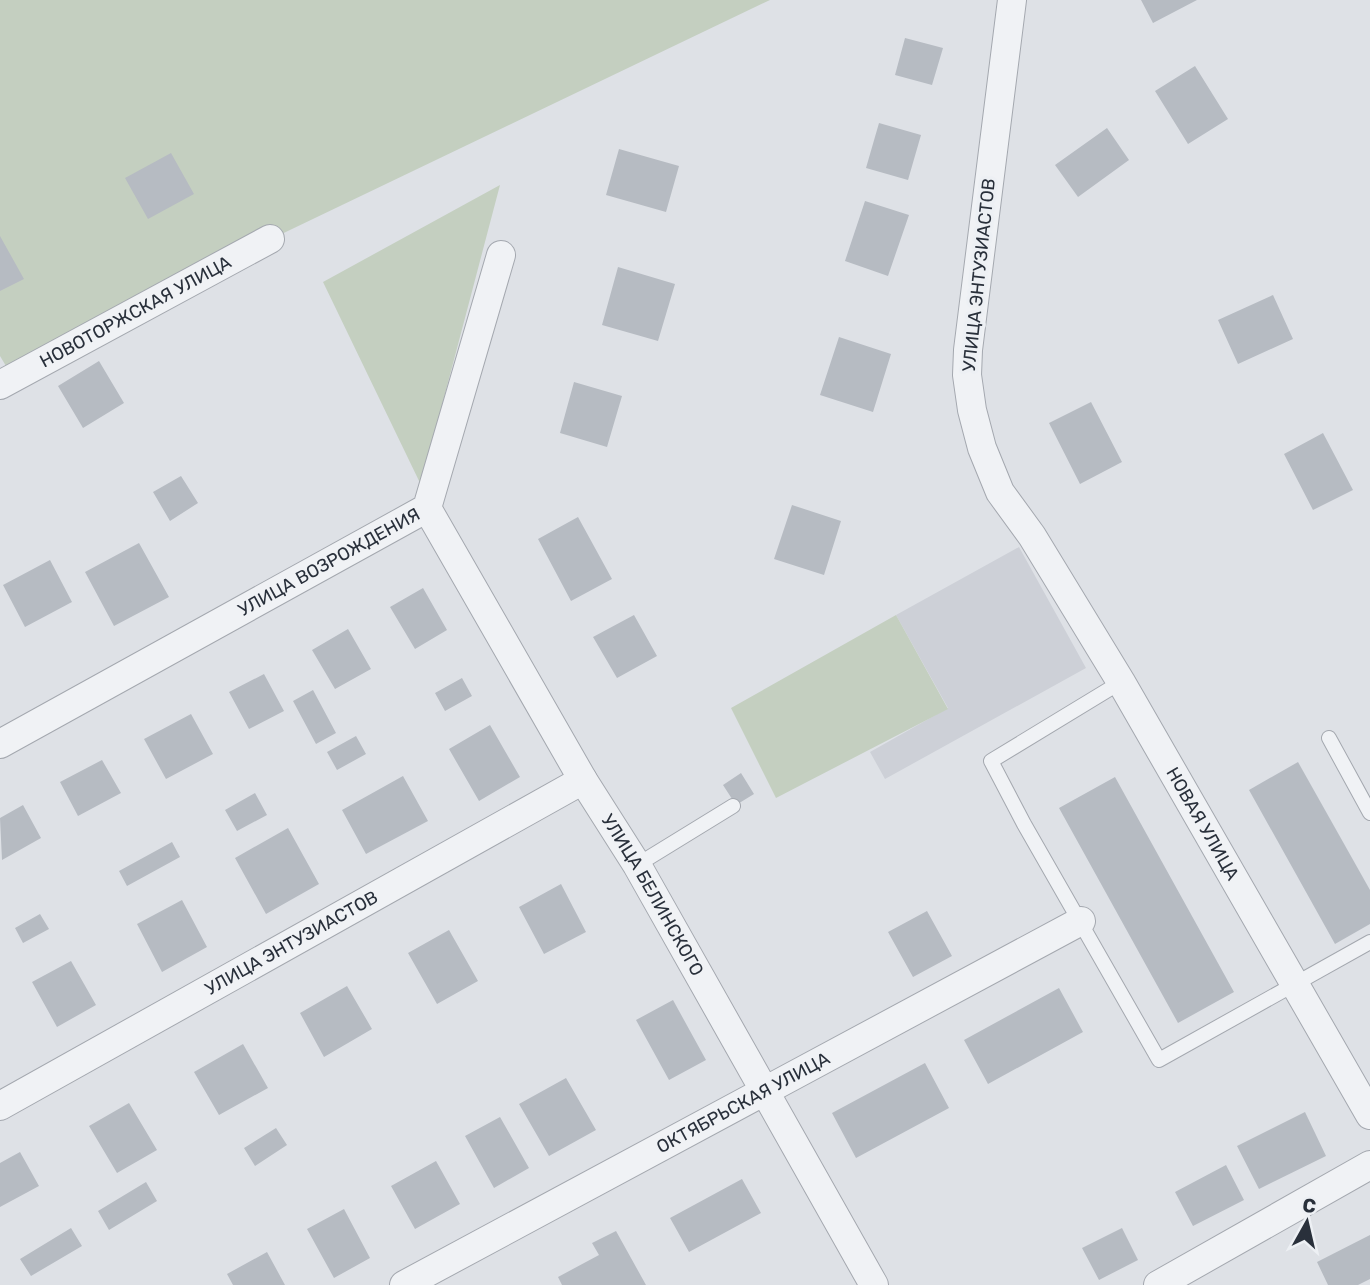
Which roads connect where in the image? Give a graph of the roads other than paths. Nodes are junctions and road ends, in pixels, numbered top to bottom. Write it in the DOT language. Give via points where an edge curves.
graph roads {
  1 [pos="1012,0"];
  2 [pos="270,239"];
  3 [pos="501,255"];
  4 [pos="0,385"];
  5 [pos="427,508"];
  6 [pos="1032,536"];
  7 [pos="1121,682"];
  8 [pos="1329,738"];
  9 [pos="0,744"];
  10 [pos="583,780"];
  11 [pos="733,806"];
  12 [pos="1370,813"];
  13 [pos="637,865"];
  14 [pos="1081,921"];
  15 [pos="1370,942"];
  16 [pos="1296,984"];
  17 [pos="765,1091"];
  18 [pos="0,1106"];
  19 [pos="1370,1115"];
  20 [pos="1370,1165"];
  21 [pos="404,1285"];
  22 [pos="874,1285"];
  23 [pos="1158,1285"];
  1 -- 6 [label="street, УЛИЦА ЭНТУЗИАСТОВ" via="967,375 982,449 1000,492"];
  2 -- 4 [label="street, НОВОТОРЖСКАЯ УЛИЦА"];
  3 -- 5 [label="street, УЛИЦА ВОЗРОЖДЕНИЯ"];
  5 -- 9 [label="street, УЛИЦА ВОЗРОЖДЕНИЯ"];
  5 -- 10 [label="street, УЛИЦА БЕЛИНСКОГО"];
  6 -- 7 [label="street, НОВАЯ УЛИЦА"];
  7 -- 14 [label="lane" via="991,761"];
  7 -- 16 [label="street, НОВАЯ УЛИЦА"];
  8 -- 12 [label="lane"];
  10 -- 13 [label="street, УЛИЦА БЕЛИНСКОГО"];
  10 -- 18 [label="street, УЛИЦА ЭНТУЗИАСТОВ"];
  11 -- 13 [label="lane"];
  13 -- 17 [label="street, УЛИЦА БЕЛИНСКОГО"];
  14 -- 16 [label="lane" via="1159,1060"];
  14 -- 17 [label="street, ОКТЯБРЬСКАЯ УЛИЦА"];
  15 -- 16 [label="lane"];
  16 -- 19 [label="street, НОВАЯ УЛИЦА"];
  17 -- 21 [label="street, ОКТЯБРЬСКАЯ УЛИЦА"];
  17 -- 22 [label="street, УЛИЦА БЕЛИНСКОГО"];
  20 -- 23 [label="street"];
}
